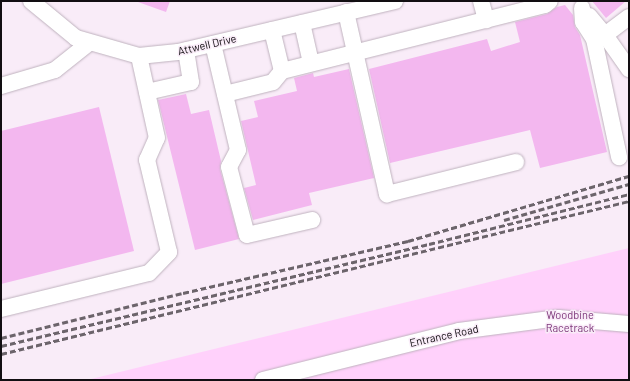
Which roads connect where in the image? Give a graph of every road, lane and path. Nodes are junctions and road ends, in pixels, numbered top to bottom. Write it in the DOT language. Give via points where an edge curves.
graph roads {
  1 [pos="31,1"];
  2 [pos="395,1"];
  3 [pos="481,1"];
  4 [pos="550,1"];
  5 [pos="579,5"];
  6 [pos="346,12"];
  7 [pos="629,17"];
  8 [pos="486,20"];
  9 [pos="302,23"];
  10 [pos="272,30"];
  11 [pos="606,35"];
  12 [pos="89,43"];
  13 [pos="213,44"];
  14 [pos="186,50"];
  15 [pos="357,52"];
  16 [pos="139,56"];
  17 [pos="311,63"];
  18 [pos="629,69"];
  19 [pos="282,71"];
  20 [pos="1,86"];
  21 [pos="147,92"];
  22 [pos="224,94"];
  23 [pos="619,158"];
  24 [pos="516,162"];
  25 [pos="312,220"];
  26 [pos="1,309"];
  27 [pos="629,324"];
  28 [pos="263,380"];
  1 -- 12 [label="street, Attwell Drive" via="76,38"];
  2 -- 6 [label="street, Attwell Drive"];
  3 -- 8 [label="street"];
  4 -- 8 [label="street" via="544,5"];
  5 -- 11 [label="street"];
  5 -- 23 [label="street" via="583,22 594,39"];
  6 -- 9 [label="street, Attwell Drive"];
  6 -- 15 [label="street"];
  7 -- 11 [label="street"];
  8 -- 15 [label="street"];
  9 -- 10 [label="street, Attwell Drive"];
  9 -- 17 [label="street"];
  10 -- 13 [label="street, Attwell Drive"];
  10 -- 19 [label="street"];
  11 -- 18 [label="street"];
  12 -- 16 [label="street, Attwell Drive"];
  12 -- 20 [label="street" via="55,70"];
  13 -- 14 [label="street, Attwell Drive"];
  13 -- 22 [label="street"];
  14 -- 16 [label="street, Attwell Drive"];
  14 -- 21 [label="street" via="191,82"];
  15 -- 17 [label="street"];
  15 -- 24 [label="street" via="387,194"];
  16 -- 21 [label="street"];
  17 -- 19 [label="street"];
  19 -- 22 [label="street" via="273,82"];
  21 -- 26 [label="street" via="157,138 147,160 169,252 149,274"];
  22 -- 25 [label="street" via="238,150 229,167 247,235"];
  27 -- 28 [label="street, Entrance Road" via="558,318 459,331"];
}
